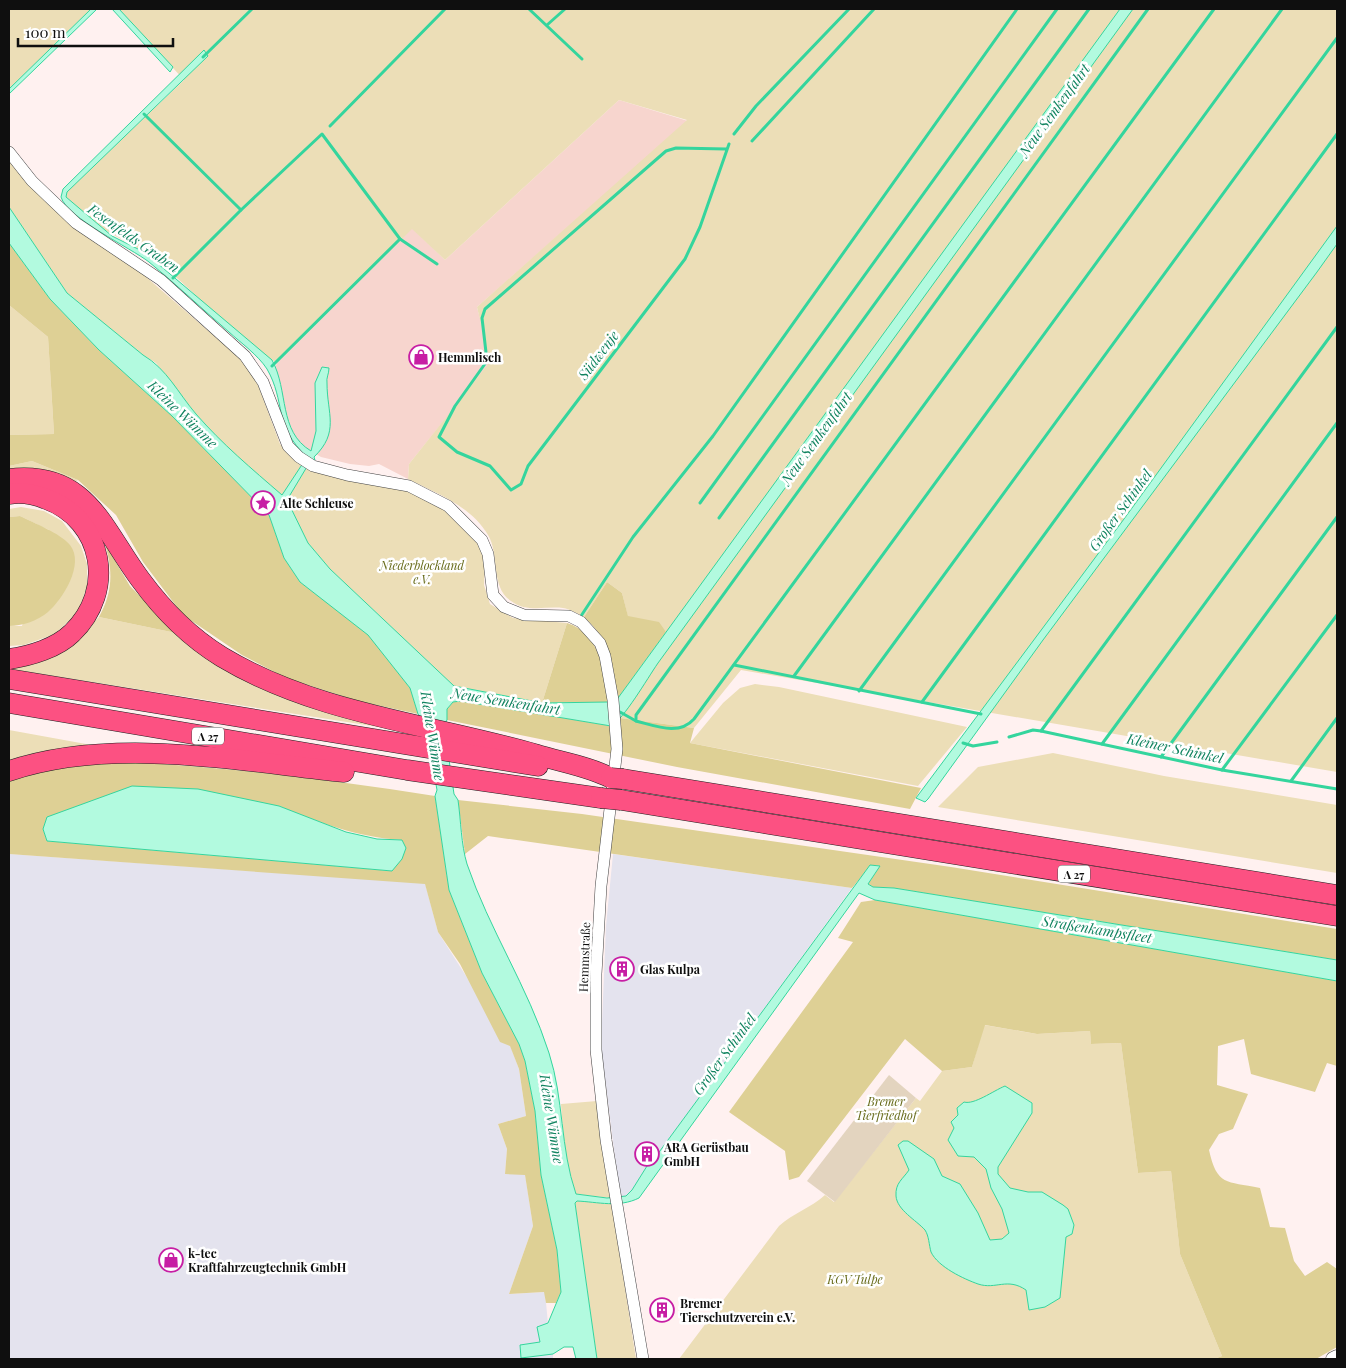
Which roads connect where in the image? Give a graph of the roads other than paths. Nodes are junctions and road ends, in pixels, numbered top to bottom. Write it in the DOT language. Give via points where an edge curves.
graph roads {
  1 [pos="9,152"];
  2 [pos="9,479"];
  3 [pos="9,494"];
  4 [pos="9,659"];
  5 [pos="9,679"];
  6 [pos="9,703"];
  7 [pos="479,748"];
  8 [pos="9,771"];
  9 [pos="406,774"];
  10 [pos="1337,895"];
  11 [pos="1337,916"];
  12 [pos="1337,1357"];
  13 [pos="643,1359"];
  14 [pos="1333,1359"];
  1 -- 13 [label="street, Hemmstraße" via="32,181 76,223 161,280 245,356 263,382 285,440 299,457 313,466 347,475 409,486 448,506 482,540 488,554 493,594 504,607 524,615 569,616 594,634 605,656 616,724 601,886 596,1050"];
  2 -- 7 [label="highway" via="43,479 73,492 90,504 159,602 181,625 220,656 299,694 398,720"];
  3 -- 4 [label="highway" via="31,494 56,502 73,513 86,528 99,565 97,592 87,616 71,634 45,649"];
  5 -- 7 [label="highway, A 27" via="396,743"];
  6 -- 9 [label="highway, A 27"];
  7 -- 10 [label="highway, A 27" via="610,777"];
  8 -- 9 [label="highway" via="33,763 95,754 156,754"];
  9 -- 11 [label="highway, A 27, bridge" via="621,800"];
  12 -- 14 [label="street"];
}
